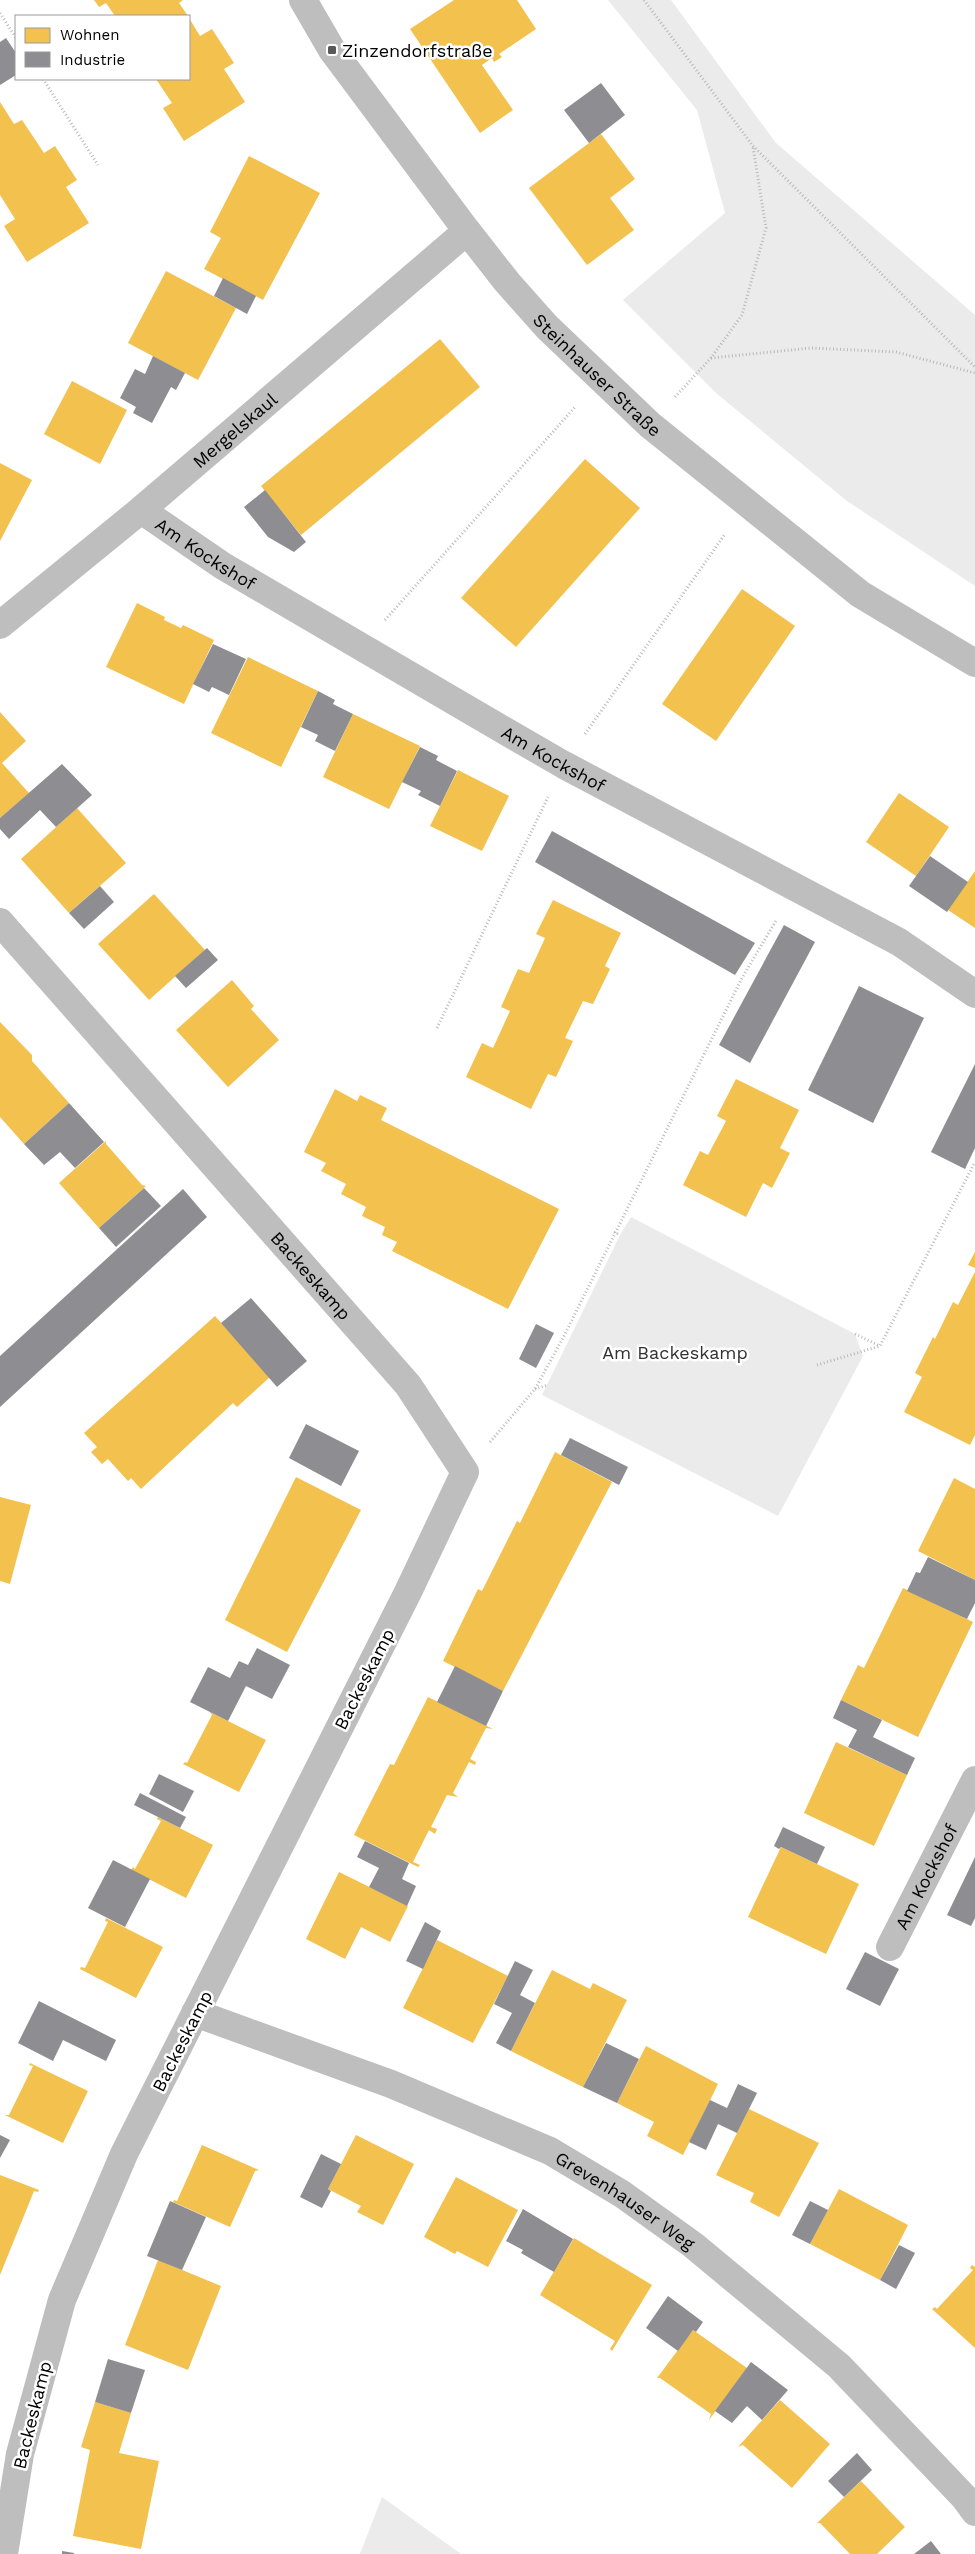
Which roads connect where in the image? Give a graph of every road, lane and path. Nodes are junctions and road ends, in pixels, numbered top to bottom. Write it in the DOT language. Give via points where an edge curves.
graph roads {
  1 [pos="303,0"];
  2 [pos="644,0"];
  3 [pos="0,13"];
  4 [pos="15,36"];
  5 [pos="44,80"];
  6 [pos="753,146"];
  7 [pos="98,165"];
  8 [pos="467,231"];
  9 [pos="711,358"];
  10 [pos="975,366"];
  11 [pos="975,374"];
  12 [pos="600,379"];
  13 [pos="650,425"];
  14 [pos="141,510"];
  15 [pos="0,626"];
  16 [pos="362,646"];
  17 [pos="975,663"];
  18 [pos="796,886"];
  19 [pos="0,922"];
  20 [pos="975,994"];
  21 [pos="975,1162"];
  22 [pos="614,1232"];
  23 [pos="620,1236"];
  24 [pos="855,1334"];
  25 [pos="880,1346"];
  26 [pos="817,1366"];
  27 [pos="548,1385"];
  28 [pos="534,1390"];
  29 [pos="465,1472"];
  30 [pos="975,1780"];
  31 [pos="890,1947"];
  32 [pos="195,2013"];
  33 [pos="971,2498"];
  34 [pos="4,2554"];
  1 -- 8 [label="street, Steinhauser Straße" via="332,50"];
  2 -- 6 [label="path"];
  3 -- 4 [label="path"];
  5 -- 7 [label="path"];
  6 -- 9 [label="path" via="766,228 742,315"];
  6 -- 10 [label="path"];
  8 -- 12 [label="street, Steinhauser Straße" via="546,328"];
  8 -- 14 [label="street, Mergelskaul"];
  9 -- 11 [label="path" via="810,348 896,352"];
  9 -- 13 [label="path"];
  12 -- 13 [label="street, Steinhauser Straße"];
  12 -- 16 [label="path"];
  13 -- 17 [label="street, Steinhauser Straße" via="860,594"];
  14 -- 15 [label="street, Mergelskaul"];
  14 -- 16 [label="street, Am Kockshof" via="223,566"];
  16 -- 18 [label="street, Am Kockshof" via="564,765"];
  18 -- 20 [label="street, Am Kockshof" via="900,942"];
  18 -- 22 [label="path" via="742,978"];
  19 -- 29 [label="street, Backeskamp" via="408,1385"];
  21 -- 25 [label="path"];
  22 -- 23 [label="path"];
  22 -- 28 [label="path"];
  24 -- 25 [label="path"];
  25 -- 26 [label="path"];
  27 -- 28 [label="path"];
  28 -- 29 [label="path"];
  29 -- 32 [label="street, Backeskamp" via="408,1592"];
  30 -- 31 [label="street, Am Kockshof"];
  32 -- 33 [label="street, Grevenhauser Weg" via="391,2084 550,2151 622,2194 693,2245 839,2366"];
  32 -- 34 [label="street, Backeskamp" via="124,2154 62,2300 20,2454"];
}
